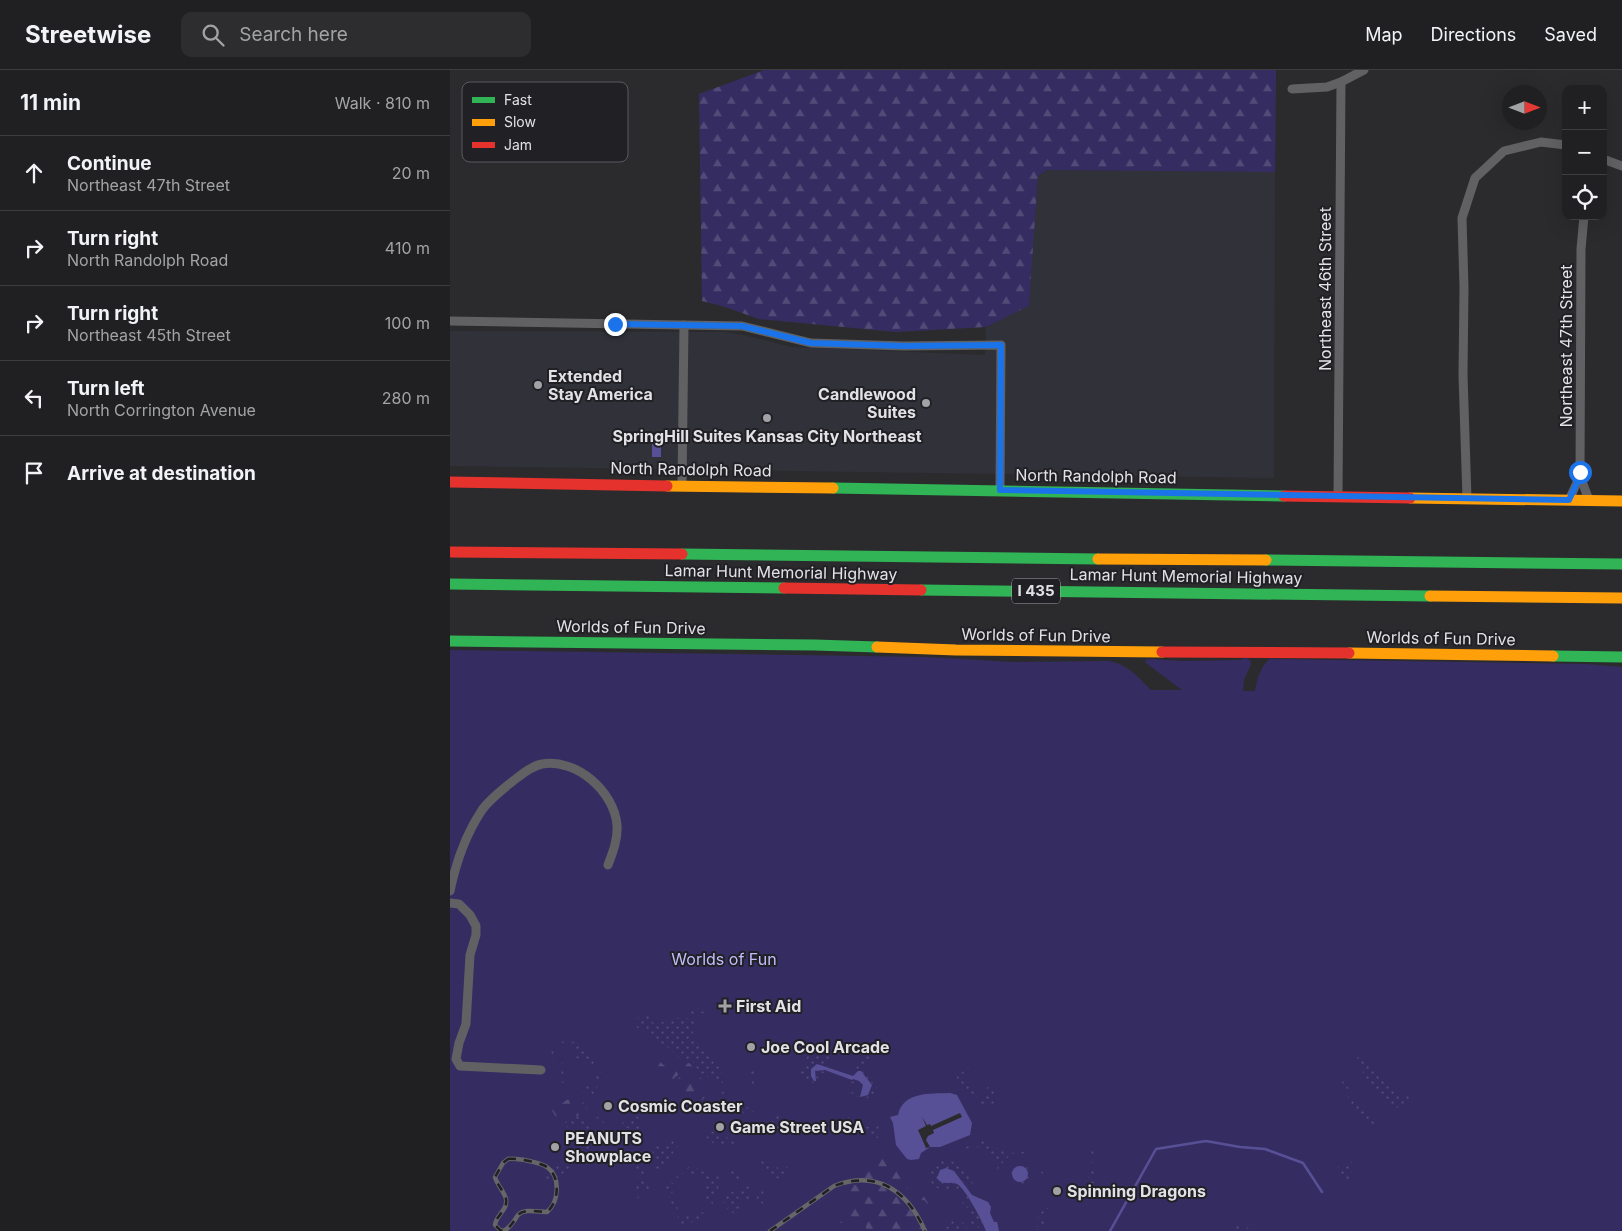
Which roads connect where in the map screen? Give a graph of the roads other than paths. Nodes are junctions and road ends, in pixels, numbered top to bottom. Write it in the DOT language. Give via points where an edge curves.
graph roads {
  1 [pos="1364,70"];
  2 [pos="1342,82"];
  3 [pos="1292,89"];
  4 [pos="1562,145"];
  5 [pos="1607,161"];
  6 [pos="1622,166"];
  7 [pos="1584,220"];
  8 [pos="450,321"];
  9 [pos="684,325"];
  10 [pos="1580,476"];
  11 [pos="450,482"];
  12 [pos="682,485"];
  13 [pos="1000,490"];
  14 [pos="1338,496"];
  15 [pos="1467,498"];
  16 [pos="1569,500"];
  17 [pos="1588,500"];
  18 [pos="1622,501"];
  19 [pos="450,552"];
  20 [pos="1622,564"];
  21 [pos="450,584"];
  22 [pos="1622,598"];
  23 [pos="450,640"];
  24 [pos="1622,657"];
  25 [pos="608,865"];
  26 [pos="450,891"];
  27 [pos="450,903"];
  28 [pos="541,1070"];
  1 -- 2 [label="street"];
  2 -- 3 [label="street" via="1327,87"];
  2 -- 14 [label="street, Northeast 46th Street"];
  4 -- 15 [label="street" via="1541,142 1504,151 1475,178 1462,218"];
  5 -- 6 [label="street"];
  7 -- 10 [label="street, Northeast 47th Street"];
  8 -- 9 [label="street"];
  9 -- 12 [label="street"];
  9 -- 13 [label="street" via="742,326 811,343 1001,345"];
  10 -- 16 [label="street, Northeast 47th Street"];
  10 -- 17 [label="street, Northeast 47th Street"];
  11 -- 12 [label="main road, North Randolph Road"];
  12 -- 13 [label="main road, North Randolph Road"];
  13 -- 14 [label="main road, North Randolph Road"];
  14 -- 15 [label="main road, North Randolph Road"];
  15 -- 16 [label="main road, North Randolph Road"];
  16 -- 17 [label="main road, North Randolph Road"];
  17 -- 18 [label="main road, North Randolph Road"];
  19 -- 20 [label="main road, Lamar Hunt Memorial Highway / I 435"];
  21 -- 22 [label="main road, Lamar Hunt Memorial Highway / I 435"];
  23 -- 24 [label="main road, Worlds of Fun Drive" via="1062,652"];
  25 -- 26 [label="street" via="617,835 610,802 584,772 557,764 541,764 525,772 483,809 468,835"];
  27 -- 28 [label="street" via="459,904 476,926 470,955 466,1024 456,1058 460,1066"];
}
